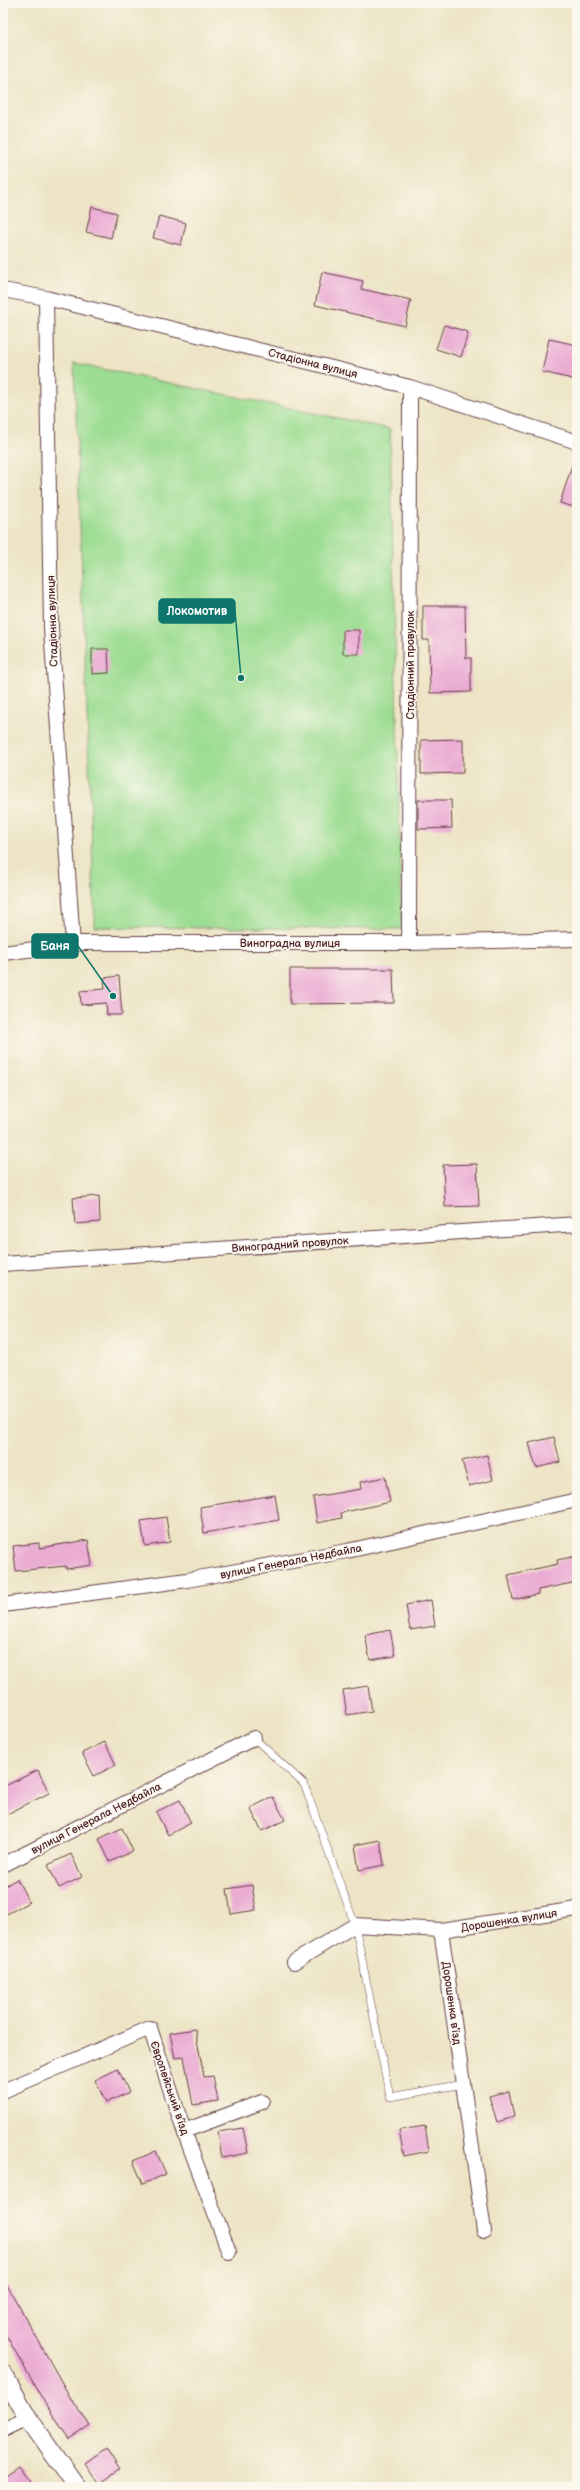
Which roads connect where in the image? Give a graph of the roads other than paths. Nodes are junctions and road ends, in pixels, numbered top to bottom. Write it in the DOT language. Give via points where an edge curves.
graph roads {
  1 [pos="3,290"];
  2 [pos="46,298"];
  3 [pos="410,387"];
  4 [pos="577,442"];
  5 [pos="577,939"];
  6 [pos="409,943"];
  7 [pos="73,944"];
  8 [pos="3,953"];
  9 [pos="577,1224"];
  10 [pos="3,1264"];
  11 [pos="577,1500"];
  12 [pos="3,1605"];
  13 [pos="254,1738"];
  14 [pos="3,1865"];
  15 [pos="577,1909"];
  16 [pos="355,1925"];
  17 [pos="441,1930"];
  18 [pos="294,1962"];
  19 [pos="463,2084"];
  20 [pos="3,2091"];
  21 [pos="262,2102"];
  22 [pos="184,2131"];
  23 [pos="484,2231"];
  24 [pos="229,2252"];
  25 [pos="3,2374"];
  26 [pos="28,2418"];
  27 [pos="3,2430"];
  28 [pos="77,2487"];
  1 -- 2 [label="street, Стадіонна вулиця"];
  2 -- 3 [label="street, Стадіонна вулиця"];
  2 -- 7 [label="street, Стадіонна вулиця" via="51,628"];
  3 -- 4 [label="street, Стадіонна вулиця"];
  3 -- 6 [label="street, Стадіонний провулок"];
  5 -- 6 [label="street, Виноградна вулиця"];
  6 -- 7 [label="street, Виноградна вулиця"];
  7 -- 8 [label="street, Виноградна вулиця"];
  9 -- 10 [label="street, Виноградний провулок"];
  11 -- 12 [label="street, вулиця Генерала Недбайла" via="347,1551 187,1580"];
  13 -- 14 [label="street, вулиця Генерала Недбайла"];
  13 -- 16 [label="lane" via="304,1784"];
  15 -- 17 [label="street, Дорошенка вулиця"];
  16 -- 17 [label="street"];
  16 -- 18 [label="street"];
  16 -- 19 [label="lane" via="390,2097"];
  17 -- 19 [label="street, Дорошенка в’їзд"];
  19 -- 23 [label="street, Дорошенка в’їзд"];
  20 -- 22 [label="street, Європейський в’їзд" via="150,2028"];
  21 -- 22 [label="street"];
  22 -- 24 [label="street, Європейський в’їзд"];
  25 -- 26 [label="street"];
  26 -- 27 [label="street"];
  26 -- 28 [label="street"];
}
